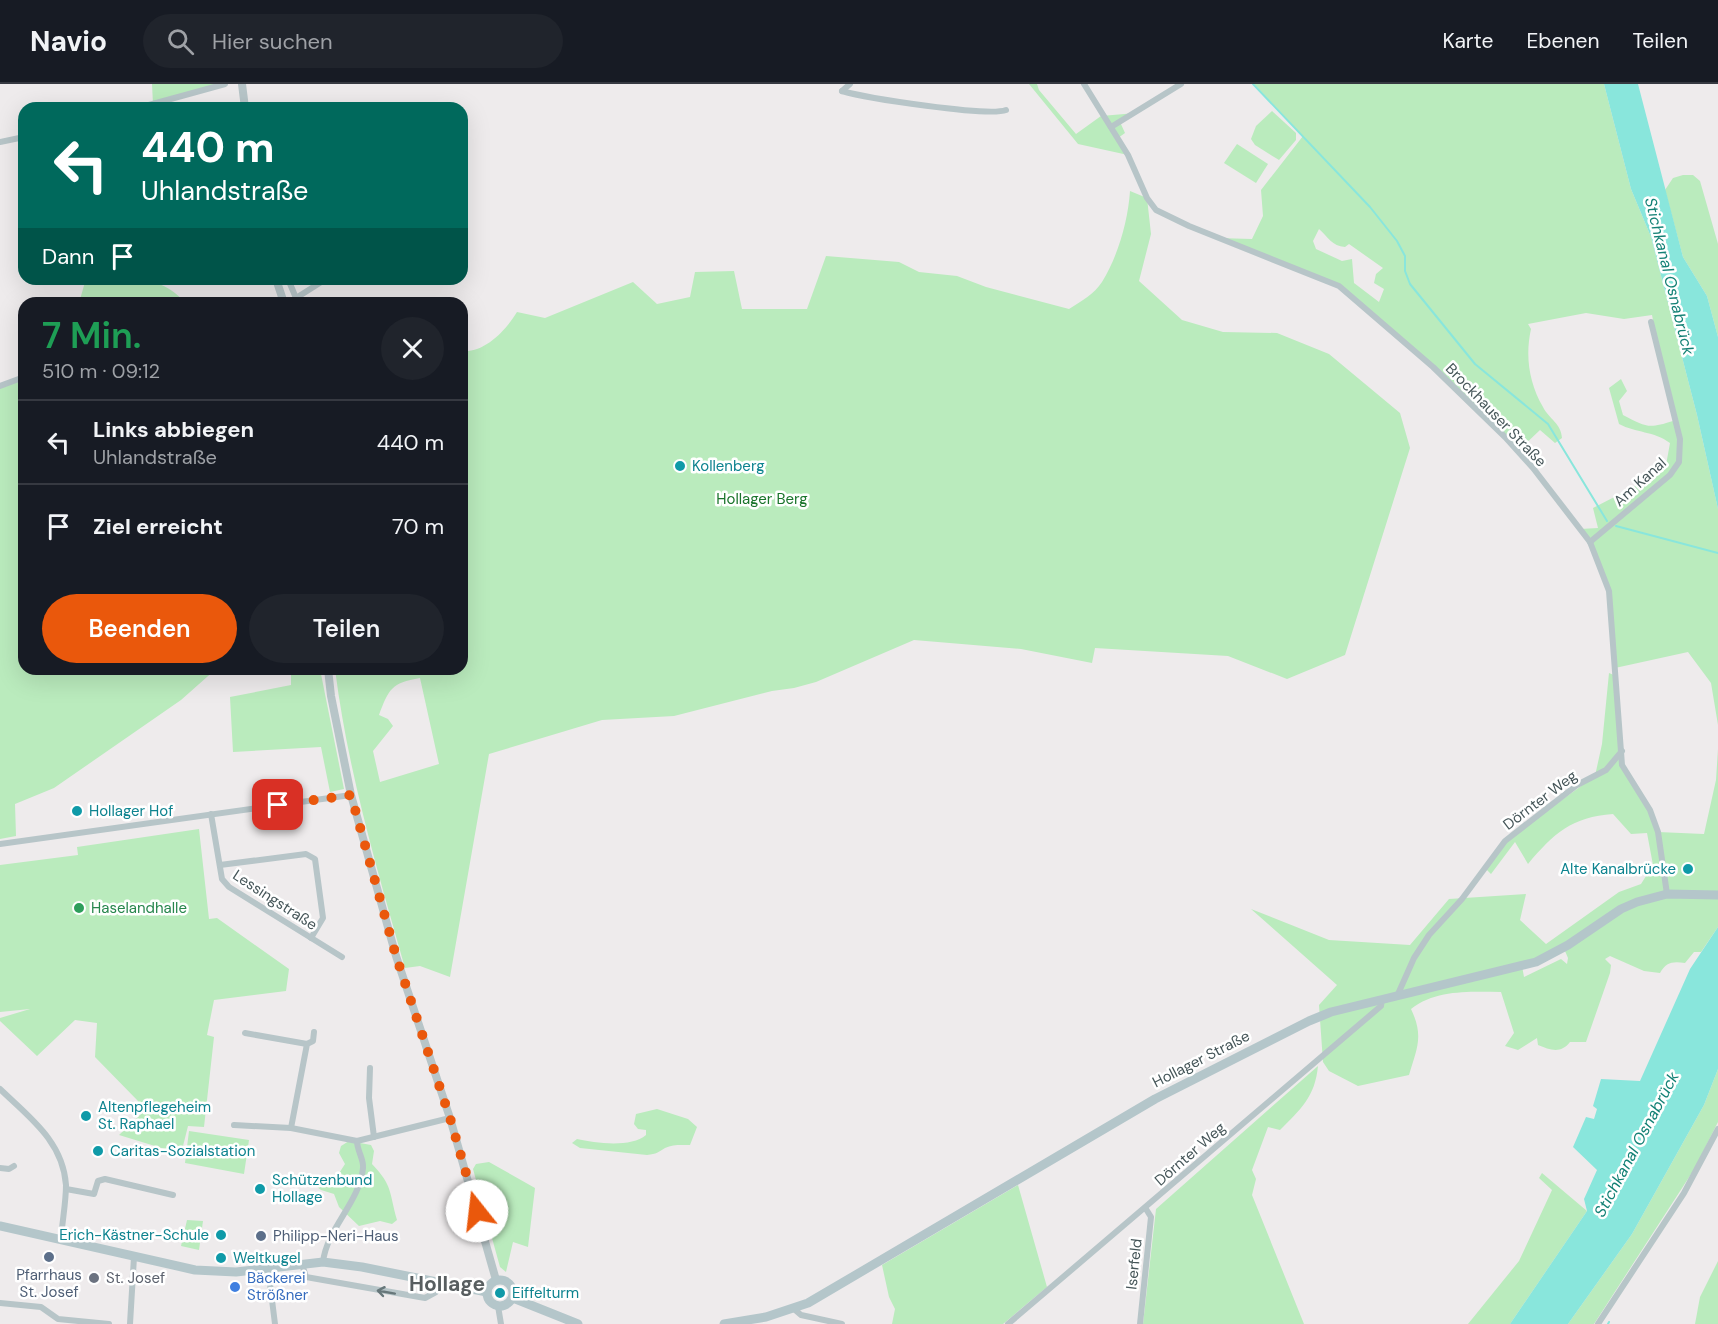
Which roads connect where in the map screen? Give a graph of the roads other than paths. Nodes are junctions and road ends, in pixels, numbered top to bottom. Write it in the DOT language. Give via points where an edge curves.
graph roads {
  1 [pos="225,84"];
  2 [pos="242,84"];
  3 [pos="850,84"];
  4 [pos="1084,84"];
  5 [pos="1180,84"];
  6 [pos="160,102"];
  7 [pos="244,102"];
  8 [pos="1006,110"];
  9 [pos="1111,127"];
  10 [pos="18,138"];
  11 [pos="0,142"];
  12 [pos="318,285"];
  13 [pos="301,297"];
  14 [pos="1651,322"];
  15 [pos="18,379"];
  16 [pos="0,386"];
  17 [pos="1590,542"];
  18 [pos="329,675"];
  19 [pos="1622,751"];
  20 [pos="351,795"];
  21 [pos="211,814"];
  22 [pos="0,844"];
  23 [pos="220,865"];
  24 [pos="1667,894"];
  25 [pos="1718,895"];
  26 [pos="311,938"];
  27 [pos="342,957"];
  28 [pos="1398,994"];
  29 [pos="1382,999"];
  30 [pos="314,1032"];
  31 [pos="245,1033"];
  32 [pos="307,1044"];
  33 [pos="370,1068"];
  34 [pos="0,1089"];
  35 [pos="450,1118"];
  36 [pos="234,1125"];
  37 [pos="291,1128"];
  38 [pos="1718,1129"];
  39 [pos="374,1137"];
  40 [pos="357,1141"];
  41 [pos="14,1166"];
  42 [pos="0,1168"];
  43 [pos="66,1189"];
  44 [pos="173,1195"];
  45 [pos="1146,1209"];
  46 [pos="0,1226"];
  47 [pos="61,1240"];
  48 [pos="134,1257"];
  49 [pos="323,1262"];
  50 [pos="302,1264"];
  51 [pos="268,1268"];
  52 [pos="496,1280"];
  53 [pos="438,1282"];
  54 [pos="487,1292"];
  55 [pos="513,1298"];
  56 [pos="0,1303"];
  57 [pos="498,1306"];
  58 [pos="794,1309"];
  59 [pos="740,1323"];
  60 [pos="109,1324"];
  61 [pos="130,1324"];
  62 [pos="275,1324"];
  63 [pos="501,1324"];
  64 [pos="578,1324"];
  65 [pos="724,1324"];
  66 [pos="842,1324"];
  67 [pos="1008,1324"];
  68 [pos="1140,1324"];
  69 [pos="1598,1324"];
  1 -- 6 [label="street"];
  2 -- 7 [label="street"];
  3 -- 8 [label="street" via="842,91 876,99 979,111"];
  4 -- 9 [label="street"];
  5 -- 9 [label="street"];
  9 -- 17 [label="street, Brockhauser Straße" via="1135,167 1147,198 1164,215 1339,286 1505,436"];
  10 -- 11 [label="street"];
  12 -- 13 [label="street"];
  14 -- 17 [label="street, Am Kanal" via="1680,439 1679,462 1670,475"];
  15 -- 16 [label="street"];
  17 -- 19 [label="street, Brockhauser Straße" via="1610,591"];
  18 -- 20 [label="street"];
  19 -- 24 [label="street, Brockhauser Straße" via="1622,765 1650,810 1658,832"];
  19 -- 28 [label="street, Dörnter Weg" via="1606,770 1576,785 1505,841 1462,899 1429,935"];
  20 -- 21 [label="street"];
  20 -- 35 [label="street" via="396,956"];
  21 -- 22 [label="street"];
  21 -- 23 [label="street, Lessingstraße"];
  23 -- 26 [label="street, Lessingstraße" via="222,879 229,887"];
  23 -- 26 [label="street" via="306,854 315,859 323,918"];
  24 -- 25 [label="main road, Hollager Straße"];
  24 -- 28 [label="main road, Hollager Straße" via="1621,909 1536,962"];
  26 -- 27 [label="street, Lessingstraße"];
  28 -- 29 [label="main road, Hollager Straße"];
  29 -- 45 [label="street, Dörnter Weg" via="1381,1006"];
  29 -- 58 [label="main road, Hollager Straße" via="1309,1021 1155,1099"];
  30 -- 32 [label="street" via="313,1041"];
  31 -- 32 [label="street"];
  32 -- 37 [label="street"];
  33 -- 39 [label="street"];
  34 -- 43 [label="street" via="54,1143 62,1161"];
  35 -- 39 [label="street"];
  35 -- 52 [label="street"];
  36 -- 37 [label="street"];
  37 -- 40 [label="street"];
  38 -- 69 [label="street" via="1684,1193"];
  39 -- 40 [label="street"];
  40 -- 49 [label="street" via="363,1164 358,1186"];
  41 -- 42 [label="street"];
  43 -- 44 [label="street" via="94,1194 98,1181 105,1179"];
  43 -- 47 [label="street"];
  45 -- 67 [label="street, Dörnter Weg"];
  45 -- 68 [label="street, Iserfeld" via="1150,1217"];
  46 -- 47 [label="main road"];
  47 -- 48 [label="main road"];
  48 -- 51 [label="main road" via="195,1270"];
  48 -- 61 [label="street"];
  49 -- 50 [label="main road"];
  49 -- 53 [label="main road"];
  50 -- 51 [label="main road"];
  53 -- 50 [label="street, one-way" via="436,1292 425,1299 306,1276"];
  51 -- 62 [label="street"];
  52 -- 54 [label="main road"];
  52 -- 55 [label="main road" via="510,1284"];
  53 -- 54 [label="main road"];
  54 -- 57 [label="main road" via="491,1302"];
  55 -- 57 [label="main road"];
  55 -- 64 [label="main road"];
  56 -- 60 [label="street" via="41,1307 58,1319"];
  57 -- 63 [label="street"];
  58 -- 59 [label="main road, Hollager Straße"];
  58 -- 66 [label="street" via="803,1316"];
  59 -- 65 [label="main road, Hollager Straße"];
}
